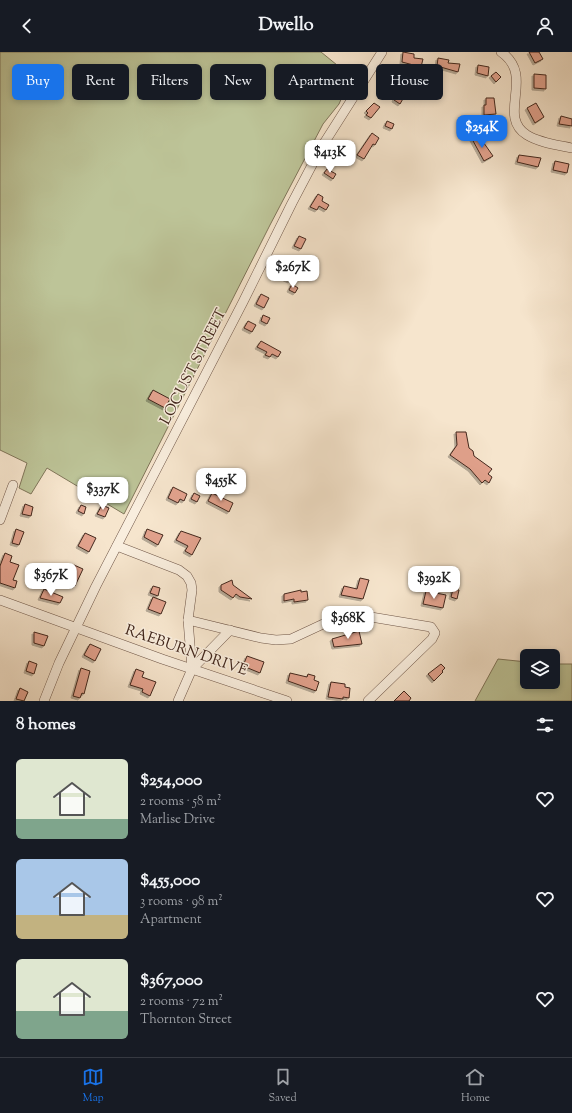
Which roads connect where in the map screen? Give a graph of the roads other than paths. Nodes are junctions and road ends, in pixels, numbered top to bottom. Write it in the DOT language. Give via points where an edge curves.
graph roads {
  1 [pos="382,52"];
  2 [pos="501,52"];
  3 [pos="572,148"];
  4 [pos="13,485"];
  5 [pos="0,520"];
  6 [pos="117,546"];
  7 [pos="0,600"];
  8 [pos="188,620"];
  9 [pos="76,627"];
  10 [pos="230,630"];
  11 [pos="192,669"];
  12 [pos="44,701"];
  13 [pos="178,701"];
  14 [pos="287,701"];
  15 [pos="368,701"];
  1 -- 6 [label="street, LOCUST STREET" via="307,174"];
  2 -- 3 [label="street" via="516,71 515,118 520,128 526,135 538,140"];
  4 -- 5 [label="street"];
  6 -- 8 [label="street" via="179,570 187,576 192,590"];
  6 -- 9 [label="street, LOCUST STREET"];
  7 -- 9 [label="street, RAEBURN DRIVE"];
  8 -- 10 [label="street"];
  8 -- 11 [label="street"];
  9 -- 11 [label="street, RAEBURN DRIVE"];
  9 -- 12 [label="street, LOCUST STREET"];
  10 -- 11 [label="street"];
  10 -- 15 [label="street" via="276,640 291,638 336,618 353,614 431,627 434,636"];
  11 -- 13 [label="street"];
  11 -- 14 [label="street, RAEBURN DRIVE"];
}
